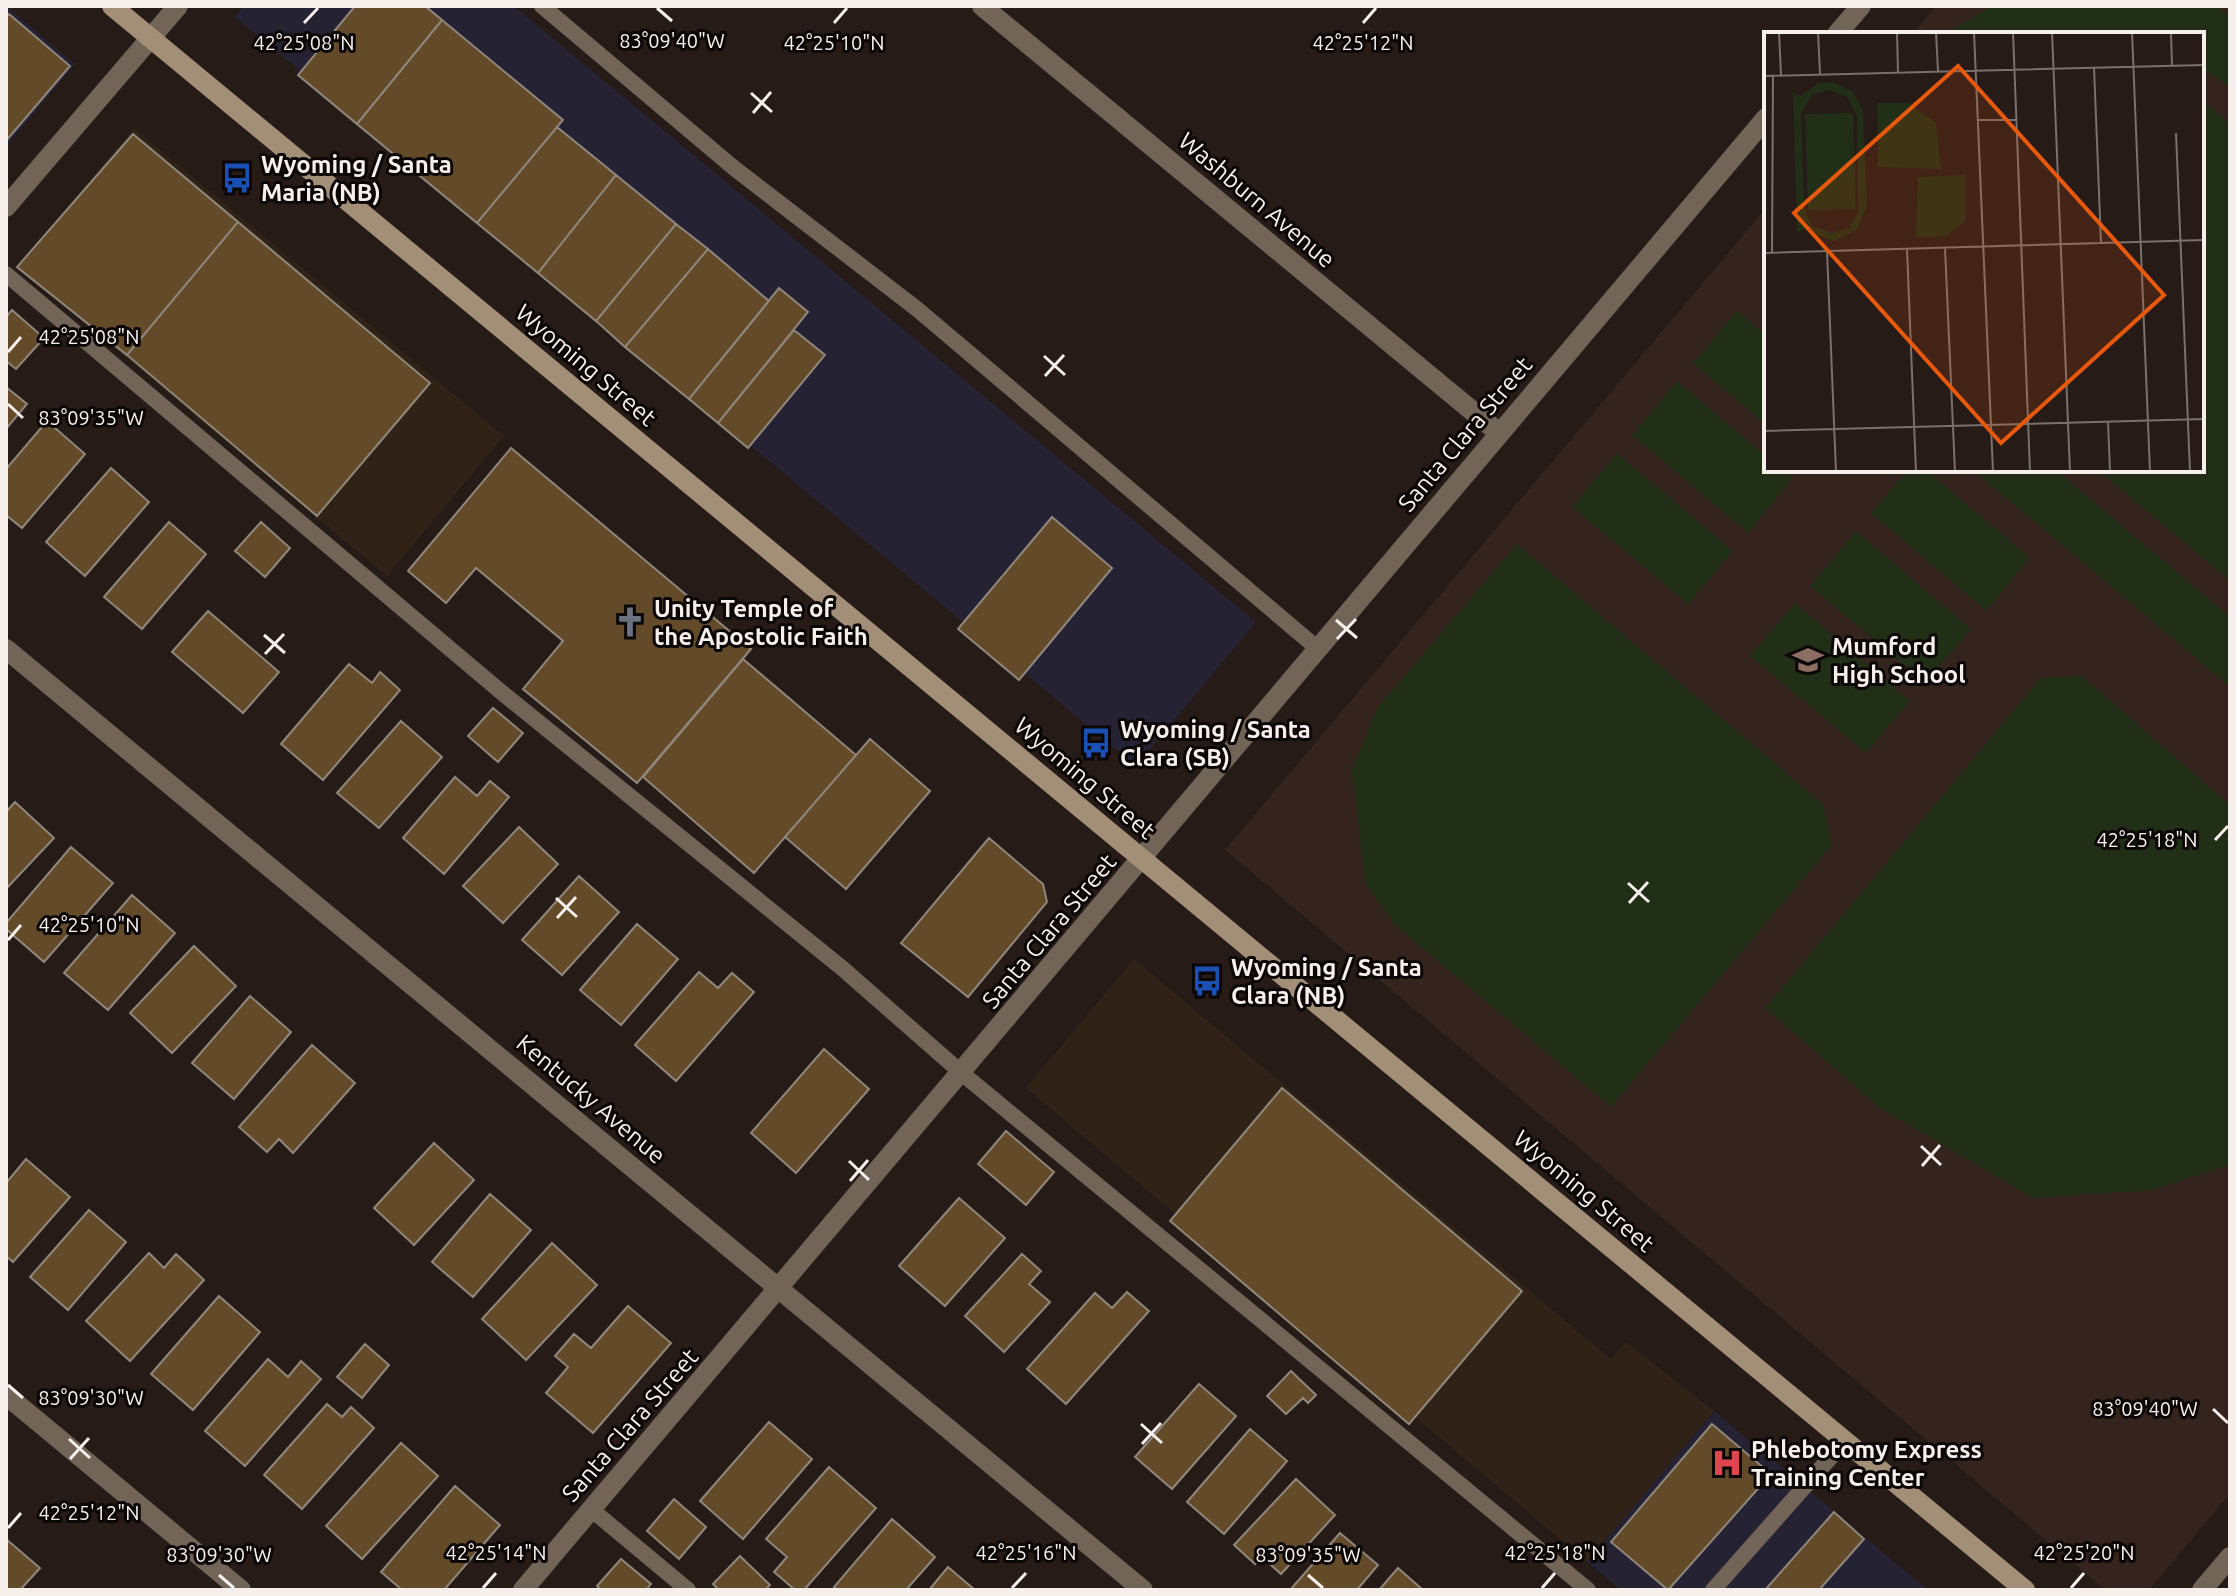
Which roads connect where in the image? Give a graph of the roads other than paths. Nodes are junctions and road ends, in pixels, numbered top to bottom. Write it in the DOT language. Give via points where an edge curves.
graph roads {
  1 [pos="112,6"];
  2 [pos="178,6"];
  3 [pos="542,6"];
  4 [pos="982,6"];
  5 [pos="1861,6"];
  6 [pos="1839,32"];
  7 [pos="151,38"];
  8 [pos="1764,120"];
  9 [pos="6,207"];
  10 [pos="6,274"];
  11 [pos="1499,433"];
  12 [pos="1317,648"];
  13 [pos="6,649"];
  14 [pos="1143,859"];
  15 [pos="964,1075"];
  16 [pos="780,1290"];
  17 [pos="6,1395"];
  18 [pos="1845,1441"];
  19 [pos="592,1510"];
  20 [pos="2230,1557"];
  21 [pos="241,1590"];
  22 [pos="523,1590"];
  23 [pos="688,1590"];
  24 [pos="1143,1590"];
  25 [pos="1588,1590"];
  26 [pos="1713,1590"];
  27 [pos="2025,1590"];
  28 [pos="2202,1590"];
  1 -- 7 [label="street, Wyoming Street"];
  2 -- 7 [label="street"];
  3 -- 12 [label="lane" via="734,168 917,309"];
  4 -- 11 [label="street, Washburn Avenue"];
  5 -- 6 [label="street"];
  7 -- 9 [label="street"];
  7 -- 14 [label="street, Wyoming Street"];
  8 -- 11 [label="street, Santa Clara Street"];
  10 -- 15 [label="lane"];
  11 -- 12 [label="street, Santa Clara Street"];
  12 -- 14 [label="street, Santa Clara Street"];
  13 -- 16 [label="street, Kentucky Avenue"];
  14 -- 15 [label="street, Santa Clara Street"];
  14 -- 18 [label="street, Wyoming Street"];
  15 -- 16 [label="street, Santa Clara Street"];
  15 -- 25 [label="lane"];
  16 -- 19 [label="street, Santa Clara Street"];
  16 -- 24 [label="street, Kentucky Avenue"];
  17 -- 21 [label="street"];
  18 -- 26 [label="lane"];
  18 -- 27 [label="street, Wyoming Street"];
  19 -- 22 [label="street, Santa Clara Street"];
  19 -- 23 [label="lane"];
  20 -- 28 [label="street"];
}
